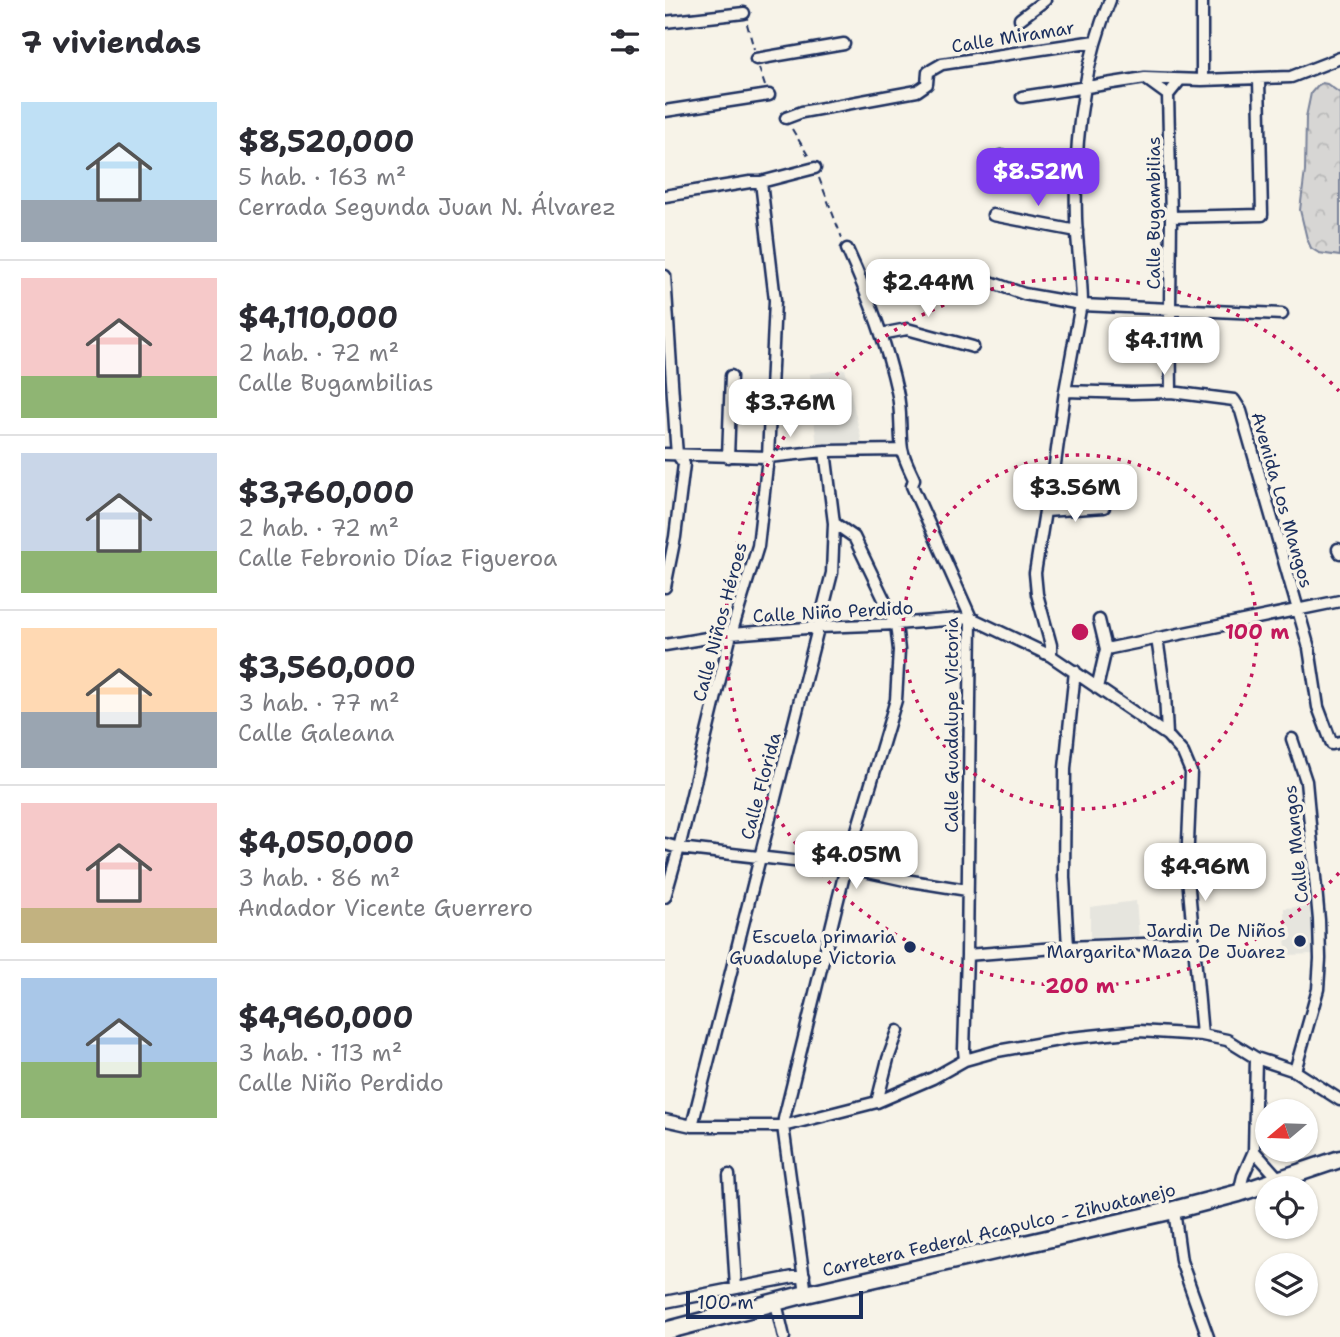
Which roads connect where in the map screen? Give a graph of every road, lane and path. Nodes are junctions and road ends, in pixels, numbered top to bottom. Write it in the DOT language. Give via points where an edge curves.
graph roads {
  1 [pos="1045,0"];
  2 [pos="1202,0"];
  3 [pos="1106,1"];
  4 [pos="744,13"];
  5 [pos="1020,19"];
  6 [pos="665,22"];
  7 [pos="1095,41"];
  8 [pos="844,44"];
  9 [pos="1340,58"];
  10 [pos="756,59"];
  11 [pos="1145,78"];
  12 [pos="1259,79"];
  13 [pos="1180,80"];
  14 [pos="1202,80"];
  15 [pos="1086,87"];
  16 [pos="769,94"];
  17 [pos="1168,95"];
  18 [pos="1022,97"];
  19 [pos="665,111"];
  20 [pos="786,118"];
  21 [pos="1001,156"];
  22 [pos="815,168"];
  23 [pos="1076,173"];
  24 [pos="761,182"];
  25 [pos="665,196"];
  26 [pos="993,215"];
  27 [pos="1171,217"];
  28 [pos="1077,231"];
  29 [pos="846,249"];
  30 [pos="968,274"];
  31 [pos="665,276"];
  32 [pos="1081,304"];
  33 [pos="1170,308"];
  34 [pos="1282,314"];
  35 [pos="881,334"];
  36 [pos="973,347"];
  37 [pos="731,376"];
  38 [pos="1065,391"];
  39 [pos="1171,392"];
  40 [pos="902,450"];
  41 [pos="825,451"];
  42 [pos="665,454"];
  43 [pos="677,454"];
  44 [pos="728,457"];
  45 [pos="768,457"];
  46 [pos="1104,507"];
  47 [pos="1045,511"];
  48 [pos="834,523"];
  49 [pos="670,537"];
  50 [pos="665,587"];
  51 [pos="1340,601"];
  52 [pos="1297,611"];
  53 [pos="971,618"];
  54 [pos="1099,620"];
  55 [pos="896,624"];
  56 [pos="819,627"];
  57 [pos="731,634"];
  58 [pos="1157,638"];
  59 [pos="665,645"];
  60 [pos="1105,649"];
  61 [pos="1051,656"];
  62 [pos="1075,671"];
  63 [pos="1097,688"];
  64 [pos="1167,735"];
  65 [pos="1292,738"];
  66 [pos="1340,742"];
  67 [pos="665,844"];
  68 [pos="679,848"];
  69 [pos="759,857"];
  70 [pos="845,867"];
  71 [pos="967,890"];
  72 [pos="665,897"];
  73 [pos="1193,942"];
  74 [pos="1068,947"];
  75 [pos="967,955"];
  76 [pos="898,1031"];
  77 [pos="1202,1035"];
  78 [pos="1256,1058"];
  79 [pos="965,1060"];
  80 [pos="1295,1071"];
  81 [pos="1340,1100"];
  82 [pos="877,1102"];
  83 [pos="665,1120"];
  84 [pos="692,1126"];
  85 [pos="783,1126"];
  86 [pos="1254,1151"];
  87 [pos="1340,1159"];
  88 [pos="729,1175"];
  89 [pos="1276,1176"];
  90 [pos="1291,1176"];
  91 [pos="1255,1188"];
  92 [pos="1239,1193"];
  93 [pos="1174,1210"];
  94 [pos="804,1275"];
  95 [pos="736,1287"];
  96 [pos="806,1294"];
  97 [pos="665,1302"];
  98 [pos="776,1303"];
  99 [pos="665,1331"];
  100 [pos="784,1337"];
  101 [pos="1208,1337"];
  1 -- 5 [label="street"];
  2 -- 14 [label="street"];
  3 -- 7 [label="street"];
  4 -- 6 [label="street"];
  4 -- 10 [label="path"];
  7 -- 15 [label="street"];
  7 -- 20 [label="street, Calle Miramar" via="942,64 928,72 927,84 917,91"];
  8 -- 10 [label="street"];
  9 -- 12 [label="street" via="1291,77"];
  10 -- 16 [label="path"];
  11 -- 13 [label="street"];
  11 -- 15 [label="street"];
  11 -- 17 [label="street"];
  12 -- 14 [label="street"];
  12 -- 27 [label="street" via="1262,215"];
  13 -- 14 [label="street"];
  13 -- 17 [label="street"];
  15 -- 18 [label="street"];
  15 -- 23 [label="street"];
  16 -- 19 [label="street"];
  17 -- 27 [label="street, Calle Bugambilias"];
  20 -- 22 [label="path"];
  21 -- 23 [label="street"];
  22 -- 24 [label="street"];
  22 -- 29 [label="path"];
  23 -- 28 [label="street"];
  24 -- 25 [label="street"];
  24 -- 45 [label="street, Calle Niños Héroes" via="775,300"];
  26 -- 28 [label="street"];
  27 -- 33 [label="street, Calle Bugambilias"];
  28 -- 32 [label="street"];
  29 -- 35 [label="street, Calle Guadalupe Victoria"];
  30 -- 32 [label="street" via="1024,295"];
  31 -- 43 [label="street"];
  32 -- 33 [label="street"];
  32 -- 38 [label="street"];
  33 -- 34 [label="street"];
  33 -- 39 [label="street, Calle Bugambilias"];
  35 -- 36 [label="street" via="907,329"];
  35 -- 40 [label="street, Calle Guadalupe Victoria" via="898,391"];
  37 -- 44 [label="street"];
  38 -- 39 [label="street, Avenida Los Mangos"];
  38 -- 47 [label="street"];
  39 -- 52 [label="street, Avenida Los Mangos" via="1234,400 1241,411"];
  40 -- 41 [label="street"];
  40 -- 53 [label="street, Calle Guadalupe Victoria" via="914,479 912,486"];
  41 -- 45 [label="street"];
  41 -- 48 [label="street, Calle Florida"];
  42 -- 43 [label="street"];
  43 -- 44 [label="street"];
  43 -- 49 [label="street" via="684,464"];
  44 -- 45 [label="street"];
  45 -- 57 [label="street, Calle Niños Héroes" via="758,547"];
  46 -- 47 [label="street"];
  47 -- 61 [label="street" via="1035,573"];
  48 -- 55 [label="street" via="854,537"];
  48 -- 56 [label="street, Calle Florida" via="832,573"];
  49 -- 50 [label="street"];
  51 -- 52 [label="street"];
  52 -- 58 [label="street, Avenida Los Mangos"];
  52 -- 66 [label="street, Avenida Los Mangos" via="1309,649 1318,707 1332,744"];
  53 -- 55 [label="street, Calle Niño Perdido"];
  53 -- 61 [label="street, Calle Niño Perdido"];
  53 -- 71 [label="street, Calle Guadalupe Victoria"];
  54 -- 60 [label="street"];
  55 -- 56 [label="street, Calle Niño Perdido"];
  55 -- 70 [label="street" via="895,700"];
  56 -- 57 [label="street, Calle Niño Perdido"];
  56 -- 69 [label="street, Calle Florida"];
  57 -- 59 [label="street, Calle Niño Perdido"];
  57 -- 68 [label="street, Calle Niños Héroes"];
  58 -- 60 [label="street, Avenida Los Mangos"];
  58 -- 64 [label="street"];
  60 -- 63 [label="street"];
  61 -- 62 [label="street, Calle Niño Perdido"];
  62 -- 63 [label="street, Calle Niño Perdido"];
  62 -- 74 [label="street" via="1065,768"];
  63 -- 64 [label="street, Calle Niño Perdido"];
  64 -- 73 [label="street, Calle Niño Perdido" via="1183,753 1191,772 1187,866"];
  65 -- 80 [label="street, Calle Mangos" via="1306,781 1320,959 1318,989"];
  67 -- 68 [label="street"];
  68 -- 69 [label="street"];
  68 -- 72 [label="street, Calle Niños Héroes"];
  69 -- 70 [label="street"];
  69 -- 84 [label="street, Calle Florida"];
  70 -- 71 [label="street"];
  70 -- 85 [label="street"];
  71 -- 75 [label="street, Calle Guadalupe Victoria"];
  73 -- 74 [label="street"];
  73 -- 77 [label="street, Calle Niño Perdido"];
  74 -- 75 [label="street"];
  75 -- 79 [label="street, Calle Guadalupe Victoria"];
  76 -- 82 [label="street"];
  77 -- 78 [label="street" via="1227,1041"];
  77 -- 79 [label="street" via="1139,1031 1070,1038"];
  78 -- 80 [label="street"];
  78 -- 86 [label="street"];
  79 -- 82 [label="street"];
  80 -- 81 [label="street"];
  82 -- 85 [label="street"];
  83 -- 84 [label="street"];
  84 -- 85 [label="street"];
  85 -- 94 [label="street"];
  86 -- 89 [label="street"];
  86 -- 92 [label="street"];
  87 -- 90 [label="main road, Carretera Federal Acapulco - Zihuatanejo"];
  88 -- 95 [label="street"];
  91 -- 92 [label="main road, Carretera Federal Acapulco - Zihuatanejo"];
  92 -- 93 [label="main road, Carretera Federal Acapulco - Zihuatanejo"];
  93 -- 96 [label="main road, Carretera Federal Acapulco - Zihuatanejo"];
  93 -- 101 [label="street" via="1181,1261"];
  94 -- 95 [label="street"];
  94 -- 96 [label="street"];
  95 -- 97 [label="street"];
  96 -- 98 [label="main road, Carretera Federal Acapulco - Zihuatanejo"];
  98 -- 99 [label="main road, Carretera Federal Acapulco - Zihuatanejo"];
  98 -- 100 [label="street"];
}
